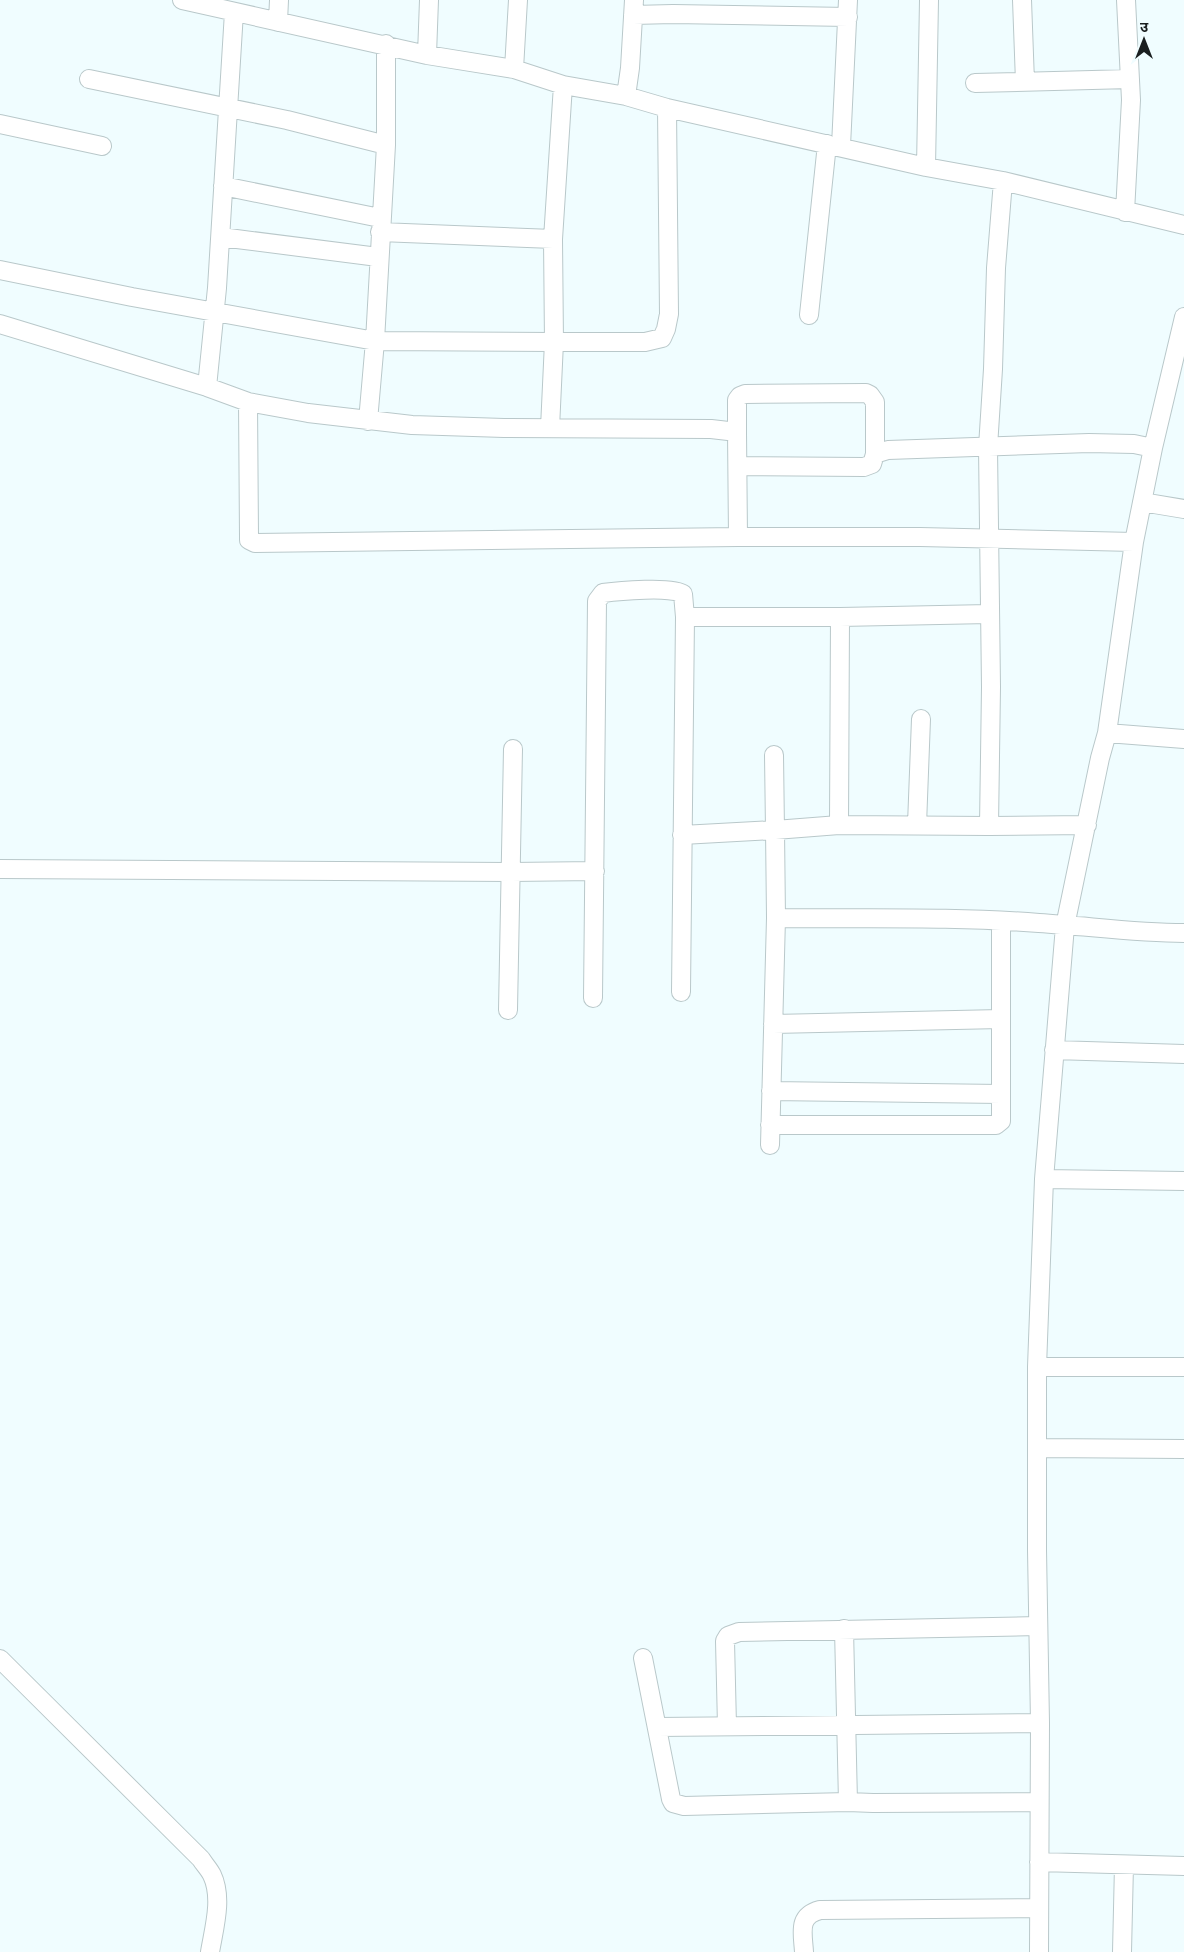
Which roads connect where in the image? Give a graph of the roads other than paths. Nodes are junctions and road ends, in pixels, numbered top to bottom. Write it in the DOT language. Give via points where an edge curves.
graph roads {
  1 [pos="182,0"];
  2 [pos="279,0"];
  3 [pos="429,0"];
  4 [pos="518,0"];
  5 [pos="929,0"];
  6 [pos="1022,0"];
  7 [pos="1126,0"];
  8 [pos="634,8"];
  9 [pos="848,8"];
  10 [pos="234,12"];
  11 [pos="278,22"];
  12 [pos="386,44"];
  13 [pos="427,55"];
  14 [pos="514,69"];
  15 [pos="89,79"];
  16 [pos="1130,79"];
  17 [pos="1024,82"];
  18 [pos="975,84"];
  19 [pos="563,85"];
  20 [pos="626,96"];
  21 [pos="228,108"];
  22 [pos="667,108"];
  23 [pos="0,124"];
  24 [pos="386,144"];
  25 [pos="834,145"];
  26 [pos="102,146"];
  27 [pos="926,167"];
  28 [pos="1003,181"];
  29 [pos="223,186"];
  30 [pos="1125,212"];
  31 [pos="380,225"];
  32 [pos="1184,225"];
  33 [pos="221,237"];
  34 [pos="553,239"];
  35 [pos="378,257"];
  36 [pos="0,270"];
  37 [pos="215,311"];
  38 [pos="809,315"];
  39 [pos="1184,317"];
  40 [pos="0,324"];
  41 [pos="375,341"];
  42 [pos="554,342"];
  43 [pos="207,387"];
  44 [pos="248,402"];
  45 [pos="368,421"];
  46 [pos="550,428"];
  47 [pos="737,432"];
  48 [pos="988,447"];
  49 [pos="1153,448"];
  50 [pos="875,454"];
  51 [pos="738,466"];
  52 [pos="1142,502"];
  53 [pos="1184,509"];
  54 [pos="738,537"];
  55 [pos="989,538"];
  56 [pos="1134,542"];
  57 [pos="989,614"];
  58 [pos="685,616"];
  59 [pos="840,617"];
  60 [pos="920,719"];
  61 [pos="1107,734"];
  62 [pos="1184,739"];
  63 [pos="513,749"];
  64 [pos="774,755"];
  65 [pos="839,825"];
  66 [pos="917,825"];
  67 [pos="1087,825"];
  68 [pos="989,826"];
  69 [pos="775,830"];
  70 [pos="682,835"];
  71 [pos="0,869"];
  72 [pos="595,871"];
  73 [pos="511,872"];
  74 [pos="776,918"];
  75 [pos="1001,921"];
  76 [pos="1065,926"];
  77 [pos="1184,934"];
  78 [pos="681,992"];
  79 [pos="594,998"];
  80 [pos="508,1010"];
  81 [pos="1001,1019"];
  82 [pos="773,1024"];
  83 [pos="1054,1050"];
  84 [pos="1184,1054"];
  85 [pos="771,1091"];
  86 [pos="1001,1094"];
  87 [pos="770,1125"];
  88 [pos="770,1145"];
  89 [pos="1044,1179"];
  90 [pos="1184,1181"];
  91 [pos="1038,1366"];
  92 [pos="1184,1367"];
  93 [pos="1038,1448"];
  94 [pos="1184,1449"];
  95 [pos="1038,1626"];
  96 [pos="844,1629"];
  97 [pos="643,1658"];
  98 [pos="0,1659"];
  99 [pos="1040,1723"];
  100 [pos="846,1725"];
  101 [pos="727,1726"];
  102 [pos="658,1727"];
  103 [pos="848,1802"];
  104 [pos="1040,1802"];
  105 [pos="1039,1862"];
  106 [pos="1124,1864"];
  107 [pos="1184,1866"];
  108 [pos="1038,1908"];
  109 [pos="210,1952"];
  110 [pos="804,1952"];
  111 [pos="1038,1952"];
  112 [pos="1122,1952"];
  1 -- 10 [label="street"];
  2 -- 11 [label="street"];
  3 -- 13 [label="street"];
  4 -- 14 [label="street"];
  5 -- 27 [label="street"];
  6 -- 17 [label="street"];
  7 -- 16 [label="street"];
  8 -- 9 [label="street" via="673,14"];
  8 -- 20 [label="street"];
  9 -- 25 [label="street"];
  10 -- 11 [label="street"];
  10 -- 21 [label="street"];
  11 -- 12 [label="street"];
  12 -- 13 [label="street"];
  12 -- 24 [label="street"];
  13 -- 14 [label="street"];
  14 -- 19 [label="street"];
  15 -- 21 [label="street"];
  16 -- 17 [label="street"];
  16 -- 30 [label="street"];
  17 -- 18 [label="street"];
  19 -- 20 [label="street"];
  19 -- 34 [label="street"];
  20 -- 22 [label="street"];
  21 -- 24 [label="street"];
  21 -- 29 [label="street"];
  22 -- 25 [label="street"];
  22 -- 42 [label="street" via="669,314 662,338 644,342"];
  23 -- 26 [label="street"];
  24 -- 31 [label="street"];
  25 -- 27 [label="street"];
  25 -- 38 [label="street"];
  27 -- 28 [label="street"];
  28 -- 30 [label="street"];
  28 -- 48 [label="street"];
  29 -- 31 [label="street"];
  29 -- 33 [label="street"];
  30 -- 32 [label="street"];
  31 -- 34 [label="street"];
  31 -- 35 [label="street"];
  33 -- 35 [label="street"];
  33 -- 37 [label="street"];
  34 -- 42 [label="street"];
  35 -- 41 [label="street"];
  36 -- 37 [label="street"];
  37 -- 41 [label="street"];
  37 -- 43 [label="street"];
  39 -- 49 [label="street"];
  40 -- 43 [label="street"];
  41 -- 42 [label="street"];
  41 -- 45 [label="street"];
  42 -- 46 [label="street"];
  43 -- 44 [label="street"];
  44 -- 45 [label="street"];
  44 -- 54 [label="street" via="248,537 255,543"];
  45 -- 46 [label="street"];
  46 -- 47 [label="street"];
  47 -- 50 [label="street" via="737,400 745,394 866,393 876,402"];
  47 -- 51 [label="street"];
  48 -- 49 [label="street" via="1089,443 1134,444"];
  48 -- 50 [label="street" via="888,450"];
  48 -- 55 [label="street"];
  49 -- 52 [label="street"];
  50 -- 51 [label="street" via="872,464 864,467"];
  51 -- 54 [label="street"];
  52 -- 53 [label="street"];
  52 -- 56 [label="street"];
  54 -- 55 [label="street"];
  55 -- 56 [label="street"];
  55 -- 57 [label="street"];
  56 -- 61 [label="street"];
  57 -- 59 [label="street"];
  57 -- 68 [label="street"];
  58 -- 59 [label="street"];
  58 -- 70 [label="street"];
  58 -- 72 [label="street" via="683,594 674,590 614,591 603,593 597,601"];
  59 -- 65 [label="street"];
  60 -- 66 [label="street"];
  61 -- 62 [label="street"];
  61 -- 67 [label="street"];
  63 -- 73 [label="street"];
  64 -- 69 [label="street"];
  65 -- 66 [label="street"];
  65 -- 69 [label="street"];
  66 -- 68 [label="street"];
  67 -- 68 [label="street"];
  67 -- 76 [label="street"];
  69 -- 70 [label="street"];
  69 -- 74 [label="street"];
  70 -- 78 [label="street"];
  71 -- 73 [label="street"];
  72 -- 73 [label="street"];
  72 -- 79 [label="street"];
  73 -- 80 [label="street"];
  74 -- 75 [label="street"];
  74 -- 82 [label="street"];
  75 -- 76 [label="street"];
  75 -- 81 [label="street"];
  76 -- 77 [label="street"];
  76 -- 83 [label="street"];
  81 -- 82 [label="street"];
  81 -- 86 [label="street"];
  82 -- 85 [label="street"];
  83 -- 84 [label="street"];
  83 -- 89 [label="street"];
  85 -- 86 [label="street"];
  85 -- 87 [label="street"];
  86 -- 87 [label="street" via="1001,1121 996,1125"];
  87 -- 88 [label="street"];
  89 -- 90 [label="street"];
  89 -- 91 [label="street"];
  91 -- 92 [label="street"];
  91 -- 93 [label="street"];
  93 -- 94 [label="street"];
  93 -- 95 [label="street"];
  95 -- 96 [label="street"];
  95 -- 99 [label="street"];
  96 -- 100 [label="street"];
  96 -- 101 [label="street" via="739,1632 728,1636 725,1641"];
  97 -- 102 [label="street"];
  98 -- 109 [label="street" via="201,1859 212,1875 217,1891"];
  99 -- 100 [label="street"];
  99 -- 104 [label="street"];
  100 -- 101 [label="street"];
  100 -- 103 [label="street"];
  101 -- 102 [label="street"];
  102 -- 103 [label="street" via="671,1799 676,1804"];
  103 -- 104 [label="street"];
  104 -- 105 [label="street"];
  105 -- 106 [label="street"];
  105 -- 108 [label="street"];
  106 -- 107 [label="street"];
  106 -- 112 [label="street"];
  108 -- 110 [label="street" via="820,1910 806,1917"];
  108 -- 111 [label="street"];
}
